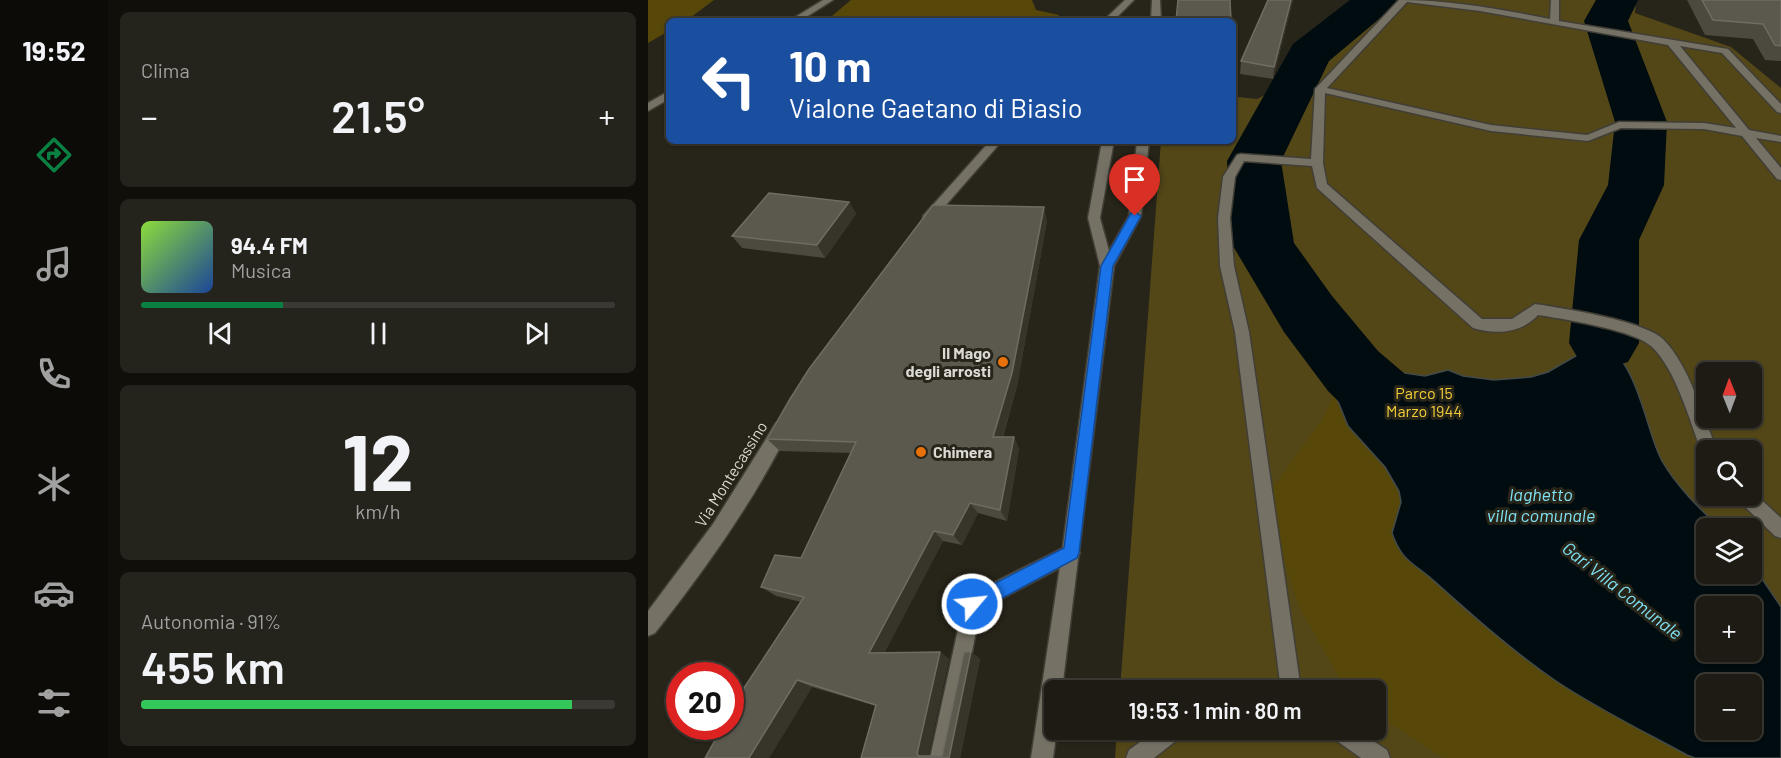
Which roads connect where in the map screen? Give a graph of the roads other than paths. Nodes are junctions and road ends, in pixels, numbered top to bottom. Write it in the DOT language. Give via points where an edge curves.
graph roads {
  1 [pos="829,0"];
  2 [pos="1129,0"];
  3 [pos="1156,0"];
  4 [pos="1406,0"];
  5 [pos="1555,0"];
  6 [pos="799,18"];
  7 [pos="1112,18"];
  8 [pos="1125,18"];
  9 [pos="1156,18"];
  10 [pos="1554,23"];
  11 [pos="1671,42"];
  12 [pos="1320,90"];
  13 [pos="666,96"];
  14 [pos="648,108"];
  15 [pos="1781,111"];
  16 [pos="1743,132"];
  17 [pos="1781,139"];
  18 [pos="993,144"];
  19 [pos="1107,144"];
  20 [pos="1143,144"];
  21 [pos="1317,163"];
  22 [pos="1781,176"];
  23 [pos="920,227"];
  24 [pos="1107,266"];
  25 [pos="791,412"];
  26 [pos="1704,440"];
  27 [pos="1756,506"];
  28 [pos="1781,530"];
  29 [pos="1071,553"];
  30 [pos="648,626"];
  31 [pos="1291,680"];
  32 [pos="1161,740"];
  33 [pos="1353,740"];
  34 [pos="941,758"];
  35 [pos="1042,758"];
  36 [pos="1137,758"];
  37 [pos="1379,758"];
  1 -- 6 [label="street"];
  2 -- 7 [label="street"];
  2 -- 8 [label="street"];
  3 -- 9 [label="street"];
  4 -- 10 [label="street" via="1480,8"];
  4 -- 12 [label="street"];
  5 -- 10 [label="street"];
  10 -- 11 [label="street"];
  11 -- 15 [label="street" via="1725,51"];
  11 -- 16 [label="street"];
  12 -- 16 [label="street" via="1491,128 1588,138 1619,125 1704,126"];
  12 -- 21 [label="street"];
  13 -- 14 [label="street"];
  16 -- 17 [label="street"];
  16 -- 22 [label="street"];
  18 -- 23 [label="street"];
  19 -- 24 [label="street" via="1094,218"];
  20 -- 24 [label="street" via="1135,216"];
  21 -- 26 [label="street" via="1321,184 1478,324 1500,329 1529,317 1535,309 1656,340 1675,370"];
  21 -- 31 [label="street" via="1241,157 1229,177 1224,218 1227,266 1242,332"];
  24 -- 29 [label="street"];
  25 -- 30 [label="street, Via Montecassino" via="751,482 674,595"];
  27 -- 28 [label="street"];
  29 -- 34 [label="street" via="972,604"];
  29 -- 35 [label="street"];
  32 -- 36 [label="street"];
  33 -- 37 [label="street"];
}
